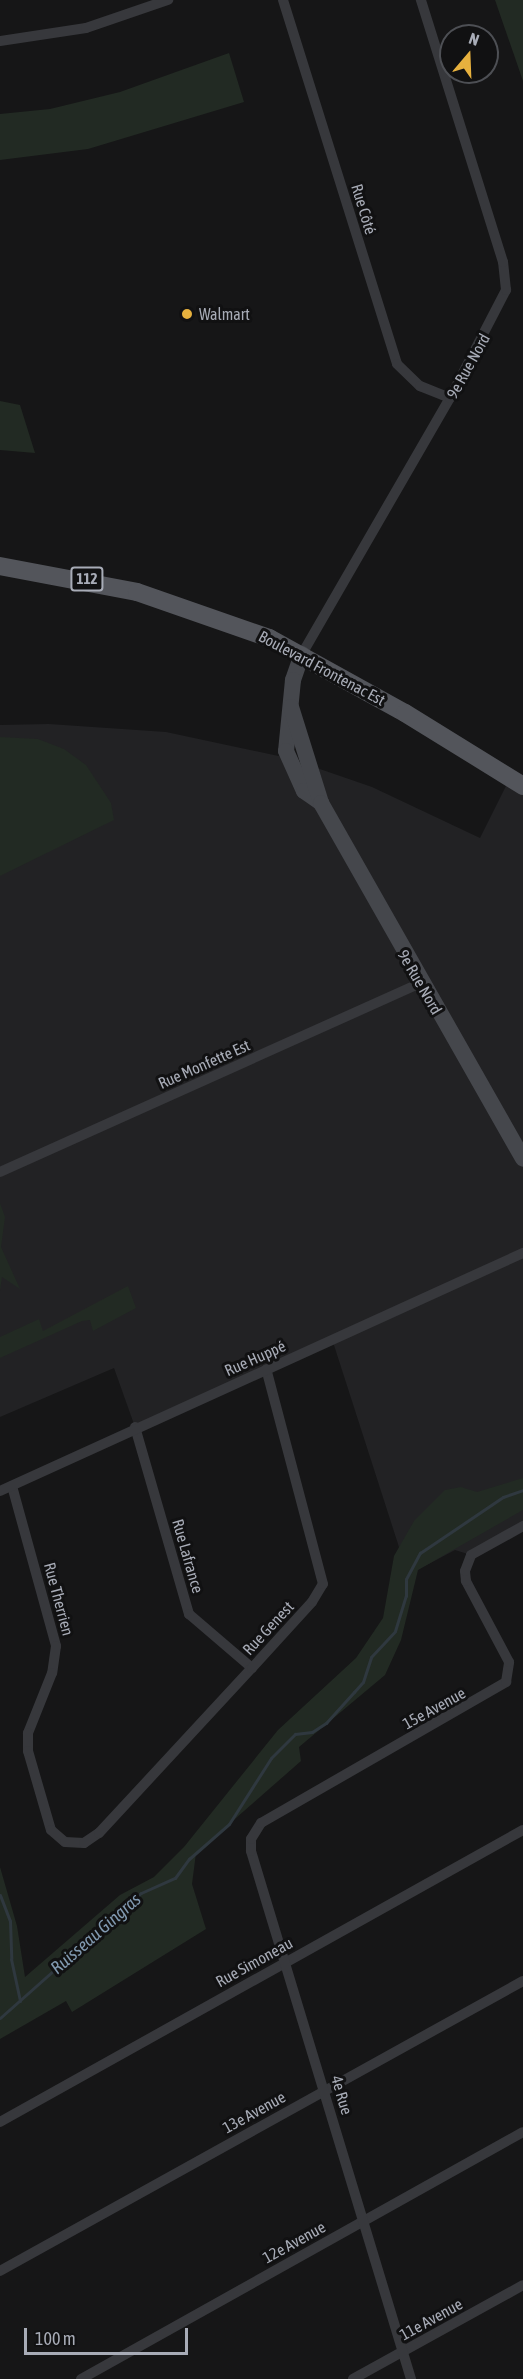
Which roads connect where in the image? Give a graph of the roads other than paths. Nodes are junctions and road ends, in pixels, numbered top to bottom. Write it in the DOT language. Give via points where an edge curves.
graph roads {
  1 [pos="168,0"];
  2 [pos="283,0"];
  3 [pos="421,0"];
  4 [pos="0,41"];
  5 [pos="450,398"];
  6 [pos="0,566"];
  7 [pos="302,654"];
  8 [pos="523,786"];
  9 [pos="421,983"];
  10 [pos="523,1159"];
  11 [pos="0,1172"];
  12 [pos="523,1253"];
  13 [pos="266,1370"];
  14 [pos="135,1427"];
  15 [pos="12,1486"];
  16 [pos="0,1491"];
  17 [pos="523,1526"];
  18 [pos="252,1668"];
  19 [pos="261,1823"];
  20 [pos="523,1830"];
  21 [pos="74,1844"];
  22 [pos="285,1962"];
  23 [pos="523,1981"];
  24 [pos="325,2090"];
  25 [pos="0,2122"];
  26 [pos="523,2132"];
  27 [pos="362,2221"];
  28 [pos="0,2271"];
  29 [pos="523,2285"];
  30 [pos="402,2352"];
  31 [pos="81,2379"];
  32 [pos="353,2379"];
  33 [pos="411,2379"];
  1 -- 4 [label="street" via="86,28"];
  2 -- 5 [label="street, Rue Côté" via="397,364 420,386"];
  3 -- 5 [label="street, 9e Rue Nord" via="507,283 499,309"];
  5 -- 7 [label="street, 9e Rue Nord"];
  6 -- 7 [label="main road, Boulevard Frontenac Est / 112" via="137,592 233,623"];
  7 -- 8 [label="main road, Boulevard Frontenac Est / 112"];
  7 -- 9 [label="street, 9e Rue Nord" via="293,680 285,737 288,759 304,791 321,803"];
  9 -- 10 [label="street, 9e Rue Nord"];
  9 -- 11 [label="street, Rue Monfette Est"];
  12 -- 13 [label="street, Rue Huppé"];
  13 -- 14 [label="street, Rue Huppé"];
  13 -- 18 [label="street, Rue Genest" via="323,1584 312,1602"];
  14 -- 15 [label="street, Rue Huppé"];
  14 -- 18 [label="street, Rue Lafrance" via="189,1614"];
  15 -- 16 [label="street, Rue Huppé"];
  15 -- 21 [label="street, Rue Therrien" via="56,1646 52,1673 28,1733 28,1751 51,1830 56,1837"];
  17 -- 19 [label="street, 15e Avenue" via="471,1555 466,1563 466,1581 509,1662 506,1682"];
  18 -- 21 [label="street, Rue Genest" via="99,1833 84,1843"];
  19 -- 22 [label="street, 4e Rue" via="253,1831 251,1851"];
  20 -- 22 [label="street, Rue Simoneau"];
  22 -- 24 [label="street, 4e Rue"];
  22 -- 25 [label="street, Rue Simoneau"];
  23 -- 24 [label="street, 13e Avenue"];
  24 -- 27 [label="street, 4e Rue"];
  24 -- 28 [label="street, 13e Avenue"];
  26 -- 27 [label="street, 12e Avenue"];
  27 -- 30 [label="street, 4e Rue"];
  27 -- 31 [label="street, 12e Avenue"];
  29 -- 30 [label="street, 11e Avenue"];
  30 -- 32 [label="street, 11e Avenue"];
  30 -- 33 [label="street, 4e Rue"];
}
